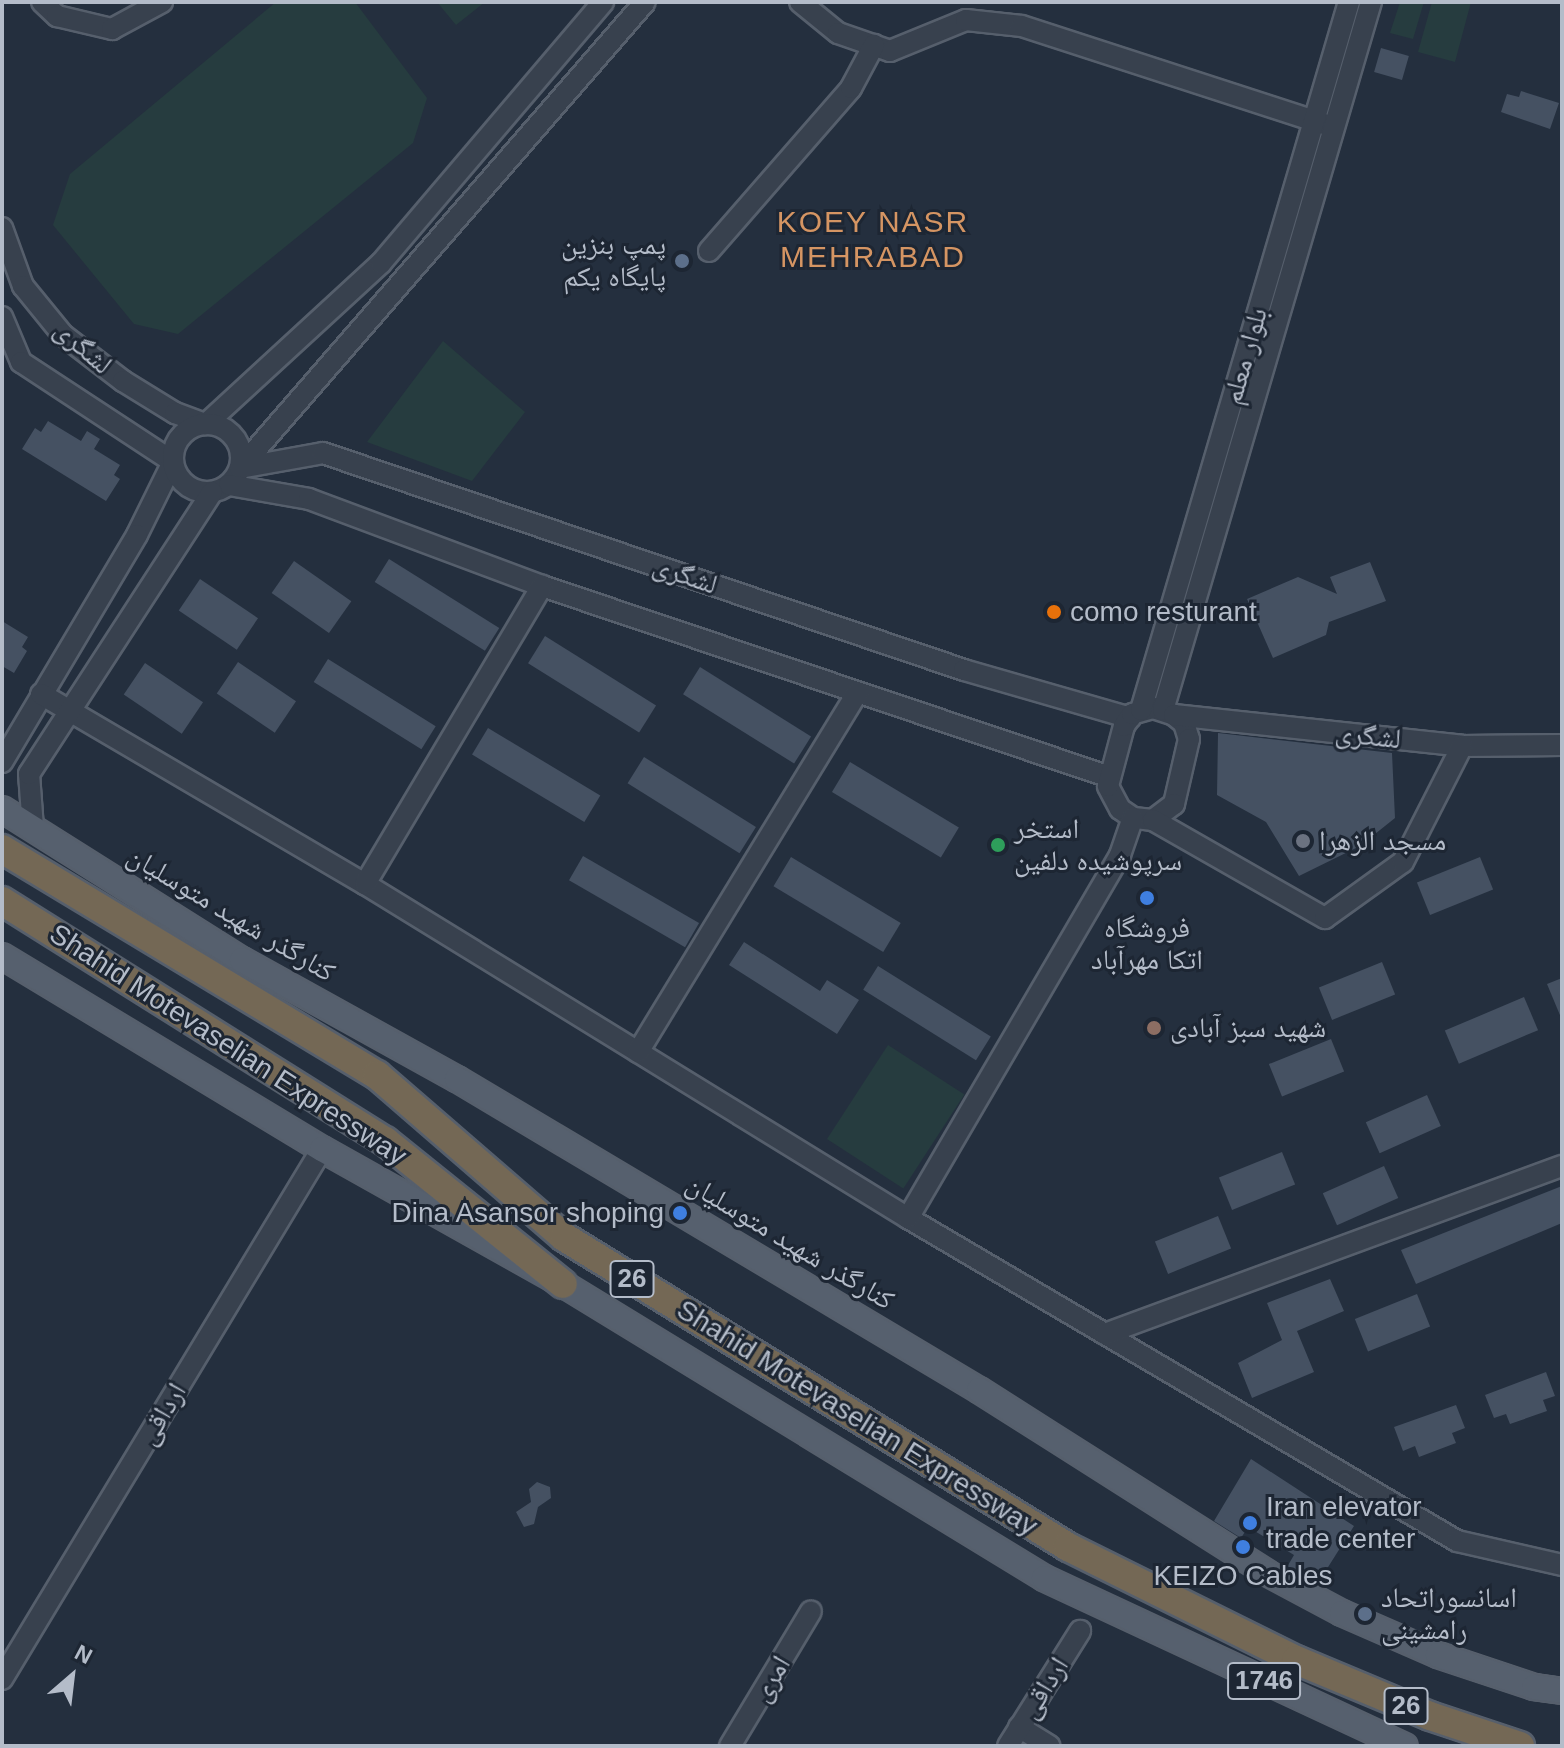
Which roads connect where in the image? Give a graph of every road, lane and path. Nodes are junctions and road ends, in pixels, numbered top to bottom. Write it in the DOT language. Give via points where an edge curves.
graph roads {
  1 [pos="42,2"];
  2 [pos="162,2"];
  3 [pos="603,2"];
  4 [pos="645,2"];
  5 [pos="800,2"];
  6 [pos="1349,2"];
  7 [pos="1371,2"];
  8 [pos="874,45"];
  9 [pos="1323,124"];
  10 [pos="2,228"];
  11 [pos="709,251"];
  12 [pos="2,317"];
  13 [pos="2,350"];
  14 [pos="21,362"];
  15 [pos="206,424"];
  16 [pos="173,462"];
  17 [pos="227,482"];
  18 [pos="542,586"];
  19 [pos="857,693"];
  20 [pos="41,694"];
  21 [pos="68,710"];
  22 [pos="1169,712"];
  23 [pos="1136,714"];
  24 [pos="1562,745"];
  25 [pos="1462,746"];
  26 [pos="2,762"];
  27 [pos="1110,777"];
  28 [pos="2,809"];
  29 [pos="1143,819"];
  30 [pos="33,828"];
  31 [pos="2,849"];
  32 [pos="365,884"];
  33 [pos="2,901"];
  34 [pos="2,956"];
  35 [pos="242,960"];
  36 [pos="638,1052"];
  37 [pos="356,1063"];
  38 [pos="322,1149"];
  39 [pos="1562,1166"];
  40 [pos="908,1218"];
  41 [pos="563,1284"];
  42 [pos="1105,1334"];
  43 [pos="1562,1565"];
  44 [pos="811,1611"];
  45 [pos="1080,1631"];
  46 [pos="2,1679"];
  47 [pos="1562,1691"];
  48 [pos="1019,1727"];
  49 [pos="1394,1743"];
  50 [pos="730,1746"];
  51 [pos="1008,1746"];
  52 [pos="1050,1746"];
  53 [pos="1520,1746"];
  1 -- 2 [label="street" via="57,16 112,29"];
  3 -- 15 [label="street" via="381,263"];
  4 -- 17 [label="street"];
  5 -- 8 [label="street" via="838,33"];
  6 -- 9 [label="street, بلوار معلم"];
  7 -- 9 [label="street, بلوار معلم"];
  8 -- 9 [label="street" via="890,51 966,20 1022,26"];
  8 -- 11 [label="street" via="851,88"];
  9 -- 22 [label="street, بلوار معلم"];
  9 -- 23 [label="street, بلوار معلم"];
  10 -- 15 [label="street, لشگری" via="23,286 63,335 149,397"];
  12 -- 14 [label="street, لشگری"];
  13 -- 14 [label="street"];
  14 -- 16 [label="street, لشگری"];
  15 -- 16 [label="street" via="185,432"];
  15 -- 17 [label="street" via="234,438"];
  16 -- 17 [label="street" via="182,481"];
  16 -- 20 [label="street" via="137,535"];
  17 -- 18 [label="street, لشگری" via="309,499"];
  17 -- 21 [label="street"];
  17 -- 23 [label="street, لشگری" via="323,453 964,670"];
  18 -- 19 [label="street, لشگری"];
  18 -- 32 [label="street"];
  19 -- 27 [label="street, لشگری"];
  19 -- 36 [label="street"];
  20 -- 21 [label="street"];
  20 -- 26 [label="street"];
  21 -- 30 [label="street" via="29,774"];
  21 -- 32 [label="street"];
  22 -- 23 [label="street"];
  22 -- 25 [label="street, لشگری"];
  22 -- 29 [label="street" via="1184,723 1189,739 1174,804"];
  23 -- 27 [label="street"];
  24 -- 25 [label="street, لشگری"];
  25 -- 29 [label="street" via="1403,862 1325,918"];
  27 -- 29 [label="street" via="1110,795"];
  28 -- 30 [label="main road, کنارگذر شهید متوسلیان"];
  29 -- 40 [label="street"];
  30 -- 35 [label="main road, کنارگذر شهید متوسلیان"];
  31 -- 37 [label="highway, Shahid Motevaselian Expressway / 26"];
  32 -- 36 [label="street"];
  33 -- 41 [label="highway, Shahid Motevaselian Expressway" via="385,1141"];
  34 -- 38 [label="main road"];
  35 -- 37 [label="main road"];
  35 -- 47 [label="main road, کنارگذر شهید متوسلیان" via="457,1079 966,1382 1267,1573 1438,1655"];
  36 -- 40 [label="street"];
  37 -- 53 [label="highway, Shahid Motevaselian Expressway / 26" via="564,1237 1068,1547 1296,1660 1430,1716"];
  38 -- 41 [label="main road"];
  38 -- 46 [label="street, ارداقی"];
  39 -- 42 [label="street"];
  40 -- 42 [label="street"];
  41 -- 49 [label="main road, 1746" via="1044,1578"];
  42 -- 43 [label="street" via="1457,1541"];
  44 -- 50 [label="street, امری"];
  45 -- 48 [label="street, ارداقی"];
  48 -- 51 [label="street, ارداقی"];
  48 -- 52 [label="street"];
}
